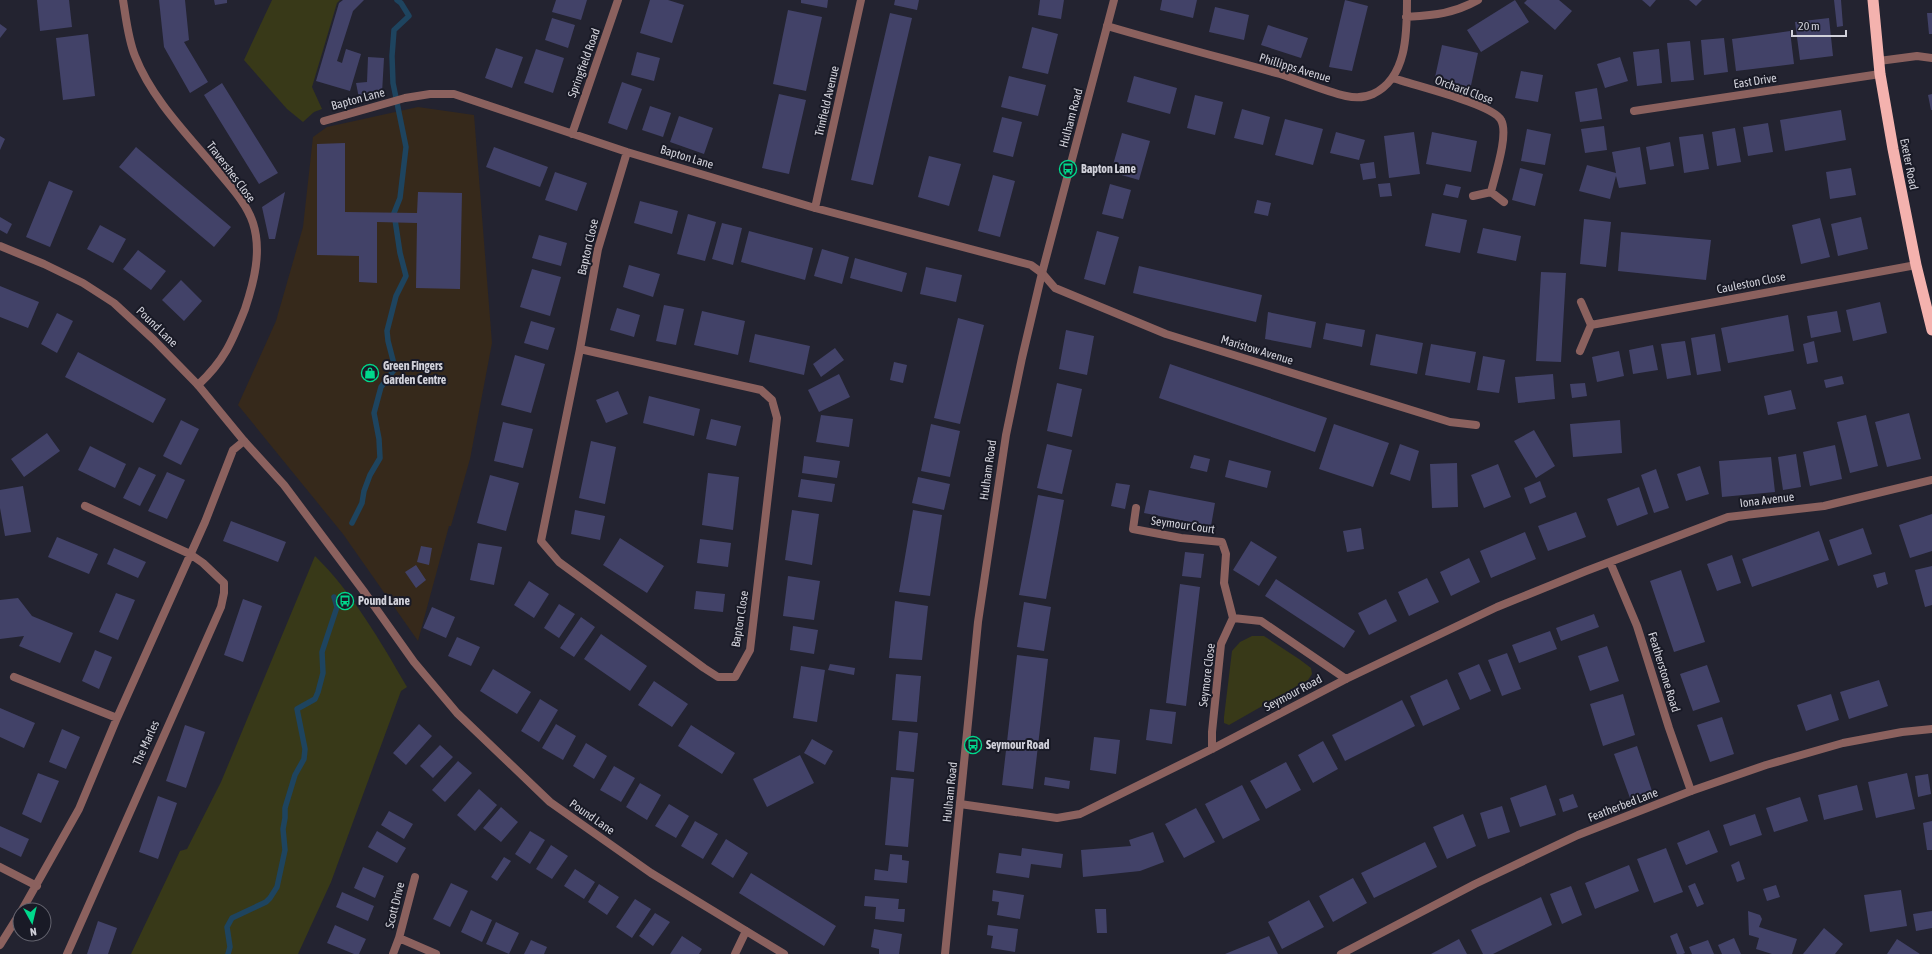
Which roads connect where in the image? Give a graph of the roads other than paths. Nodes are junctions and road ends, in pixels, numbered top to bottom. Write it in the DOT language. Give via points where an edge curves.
graph roads {
  1 [pos="123,0"];
  2 [pos="618,0"];
  3 [pos="861,0"];
  4 [pos="1114,0"];
  5 [pos="1407,0"];
  6 [pos="1478,0"];
  7 [pos="1873,0"];
  8 [pos="1406,17"];
  9 [pos="1107,26"];
  10 [pos="1932,58"];
  11 [pos="1879,61"];
  12 [pos="1880,74"];
  13 [pos="1393,78"];
  14 [pos="1634,111"];
  15 [pos="324,121"];
  16 [pos="572,134"];
  17 [pos="627,152"];
  18 [pos="1491,192"];
  19 [pos="1473,196"];
  20 [pos="1504,202"];
  21 [pos="815,208"];
  22 [pos="0,246"];
  23 [pos="1916,265"];
  24 [pos="1042,273"];
  25 [pos="1581,302"];
  26 [pos="1591,325"];
  27 [pos="1932,330"];
  28 [pos="580,349"];
  29 [pos="1580,352"];
  30 [pos="198,385"];
  31 [pos="1476,425"];
  32 [pos="244,441"];
  33 [pos="1932,480"];
  34 [pos="85,506"];
  35 [pos="1136,508"];
  36 [pos="190,554"];
  37 [pos="1610,562"];
  38 [pos="1233,618"];
  39 [pos="14,677"];
  40 [pos="1346,679"];
  41 [pos="117,718"];
  42 [pos="1932,729"];
  43 [pos="1212,750"];
  44 [pos="1691,791"];
  45 [pos="960,804"];
  46 [pos="0,867"];
  47 [pos="415,877"];
  48 [pos="37,886"];
  49 [pos="27,902"];
  50 [pos="12,926"];
  51 [pos="746,931"];
  52 [pos="400,938"];
  53 [pos="0,945"];
  54 [pos="67,954"];
  55 [pos="393,954"];
  56 [pos="436,954"];
  57 [pos="735,954"];
  58 [pos="784,954"];
  59 [pos="945,954"];
  60 [pos="1341,954"];
  1 -- 30 [label="street, Travershes Close" via="135,56 150,85 234,191 253,223 258,253 250,295 226,354"];
  2 -- 16 [label="street, Springfield Road"];
  3 -- 21 [label="street, Trinfield Avenue"];
  4 -- 9 [label="street, Hulham Road"];
  5 -- 8 [label="street, Phillipps Avenue"];
  6 -- 8 [label="street" via="1443,14"];
  7 -- 11 [label="highway, Exeter Road"];
  8 -- 13 [label="street, Phillipps Avenue" via="1403,53"];
  9 -- 13 [label="street, Phillipps Avenue" via="1347,96 1359,98 1373,94"];
  9 -- 24 [label="street, Hulham Road"];
  10 -- 11 [label="street" via="1917,56"];
  11 -- 12 [label="highway, Exeter Road"];
  12 -- 14 [label="street, East Drive"];
  12 -- 23 [label="highway, Exeter Road"];
  13 -- 18 [label="street, Orchard Close" via="1492,111 1501,119 1504,134"];
  15 -- 16 [label="street, Bapton Lane" via="405,98 454,94"];
  16 -- 17 [label="street, Bapton Lane"];
  17 -- 21 [label="street, Bapton Lane"];
  17 -- 28 [label="street, Bapton Close" via="598,249"];
  18 -- 19 [label="street"];
  18 -- 20 [label="street"];
  21 -- 24 [label="street, Bapton Lane" via="1031,265"];
  22 -- 30 [label="street, Pound Lane" via="83,283 114,303"];
  23 -- 26 [label="street, Cauleston Close"];
  23 -- 27 [label="highway, Exeter Road"];
  24 -- 31 [label="street, Maristow Avenue" via="1055,288 1166,334 1450,422"];
  24 -- 45 [label="street, Hulham Road" via="1006,435 978,622"];
  25 -- 26 [label="street"];
  26 -- 29 [label="street"];
  28 -- 28 [label="street, Bapton Close" via="761,390 772,400 777,418 750,650 735,677 718,677 704,668 559,562 541,541"];
  30 -- 32 [label="street, Pound Lane"];
  32 -- 36 [label="street" via="233,450"];
  32 -- 51 [label="street, Pound Lane" via="284,485 414,662 463,718 550,802 651,873"];
  33 -- 37 [label="street, Iona Avenue" via="1824,506 1728,517"];
  34 -- 36 [label="street, The Marles"];
  35 -- 38 [label="street, Seymour Court" via="1133,529 1222,542 1226,554 1224,583"];
  36 -- 41 [label="street"];
  36 -- 54 [label="street, The Marles" via="224,583 220,607"];
  37 -- 40 [label="street, Seymour Road" via="1496,607"];
  37 -- 44 [label="street, Featherstone Road" via="1637,626"];
  38 -- 40 [label="street" via="1261,621"];
  38 -- 43 [label="street, Seymore Close" via="1221,644"];
  39 -- 41 [label="street"];
  40 -- 43 [label="street, Seymour Road"];
  41 -- 48 [label="street" via="79,809"];
  42 -- 44 [label="street, Featherbed Lane" via="1843,742"];
  43 -- 45 [label="street, Seymour Road" via="1080,814 1057,818"];
  44 -- 60 [label="street, Featherbed Lane" via="1571,838 1475,884"];
  45 -- 59 [label="street, Hulham Road"];
  46 -- 48 [label="street"];
  47 -- 52 [label="street, Scott Drive"];
  48 -- 49 [label="street"];
  50 -- 53 [label="street"];
  51 -- 57 [label="street"];
  51 -- 58 [label="street, Pound Lane"];
  52 -- 55 [label="street, Scott Drive"];
  52 -- 56 [label="street, Scott Drive"];
}
